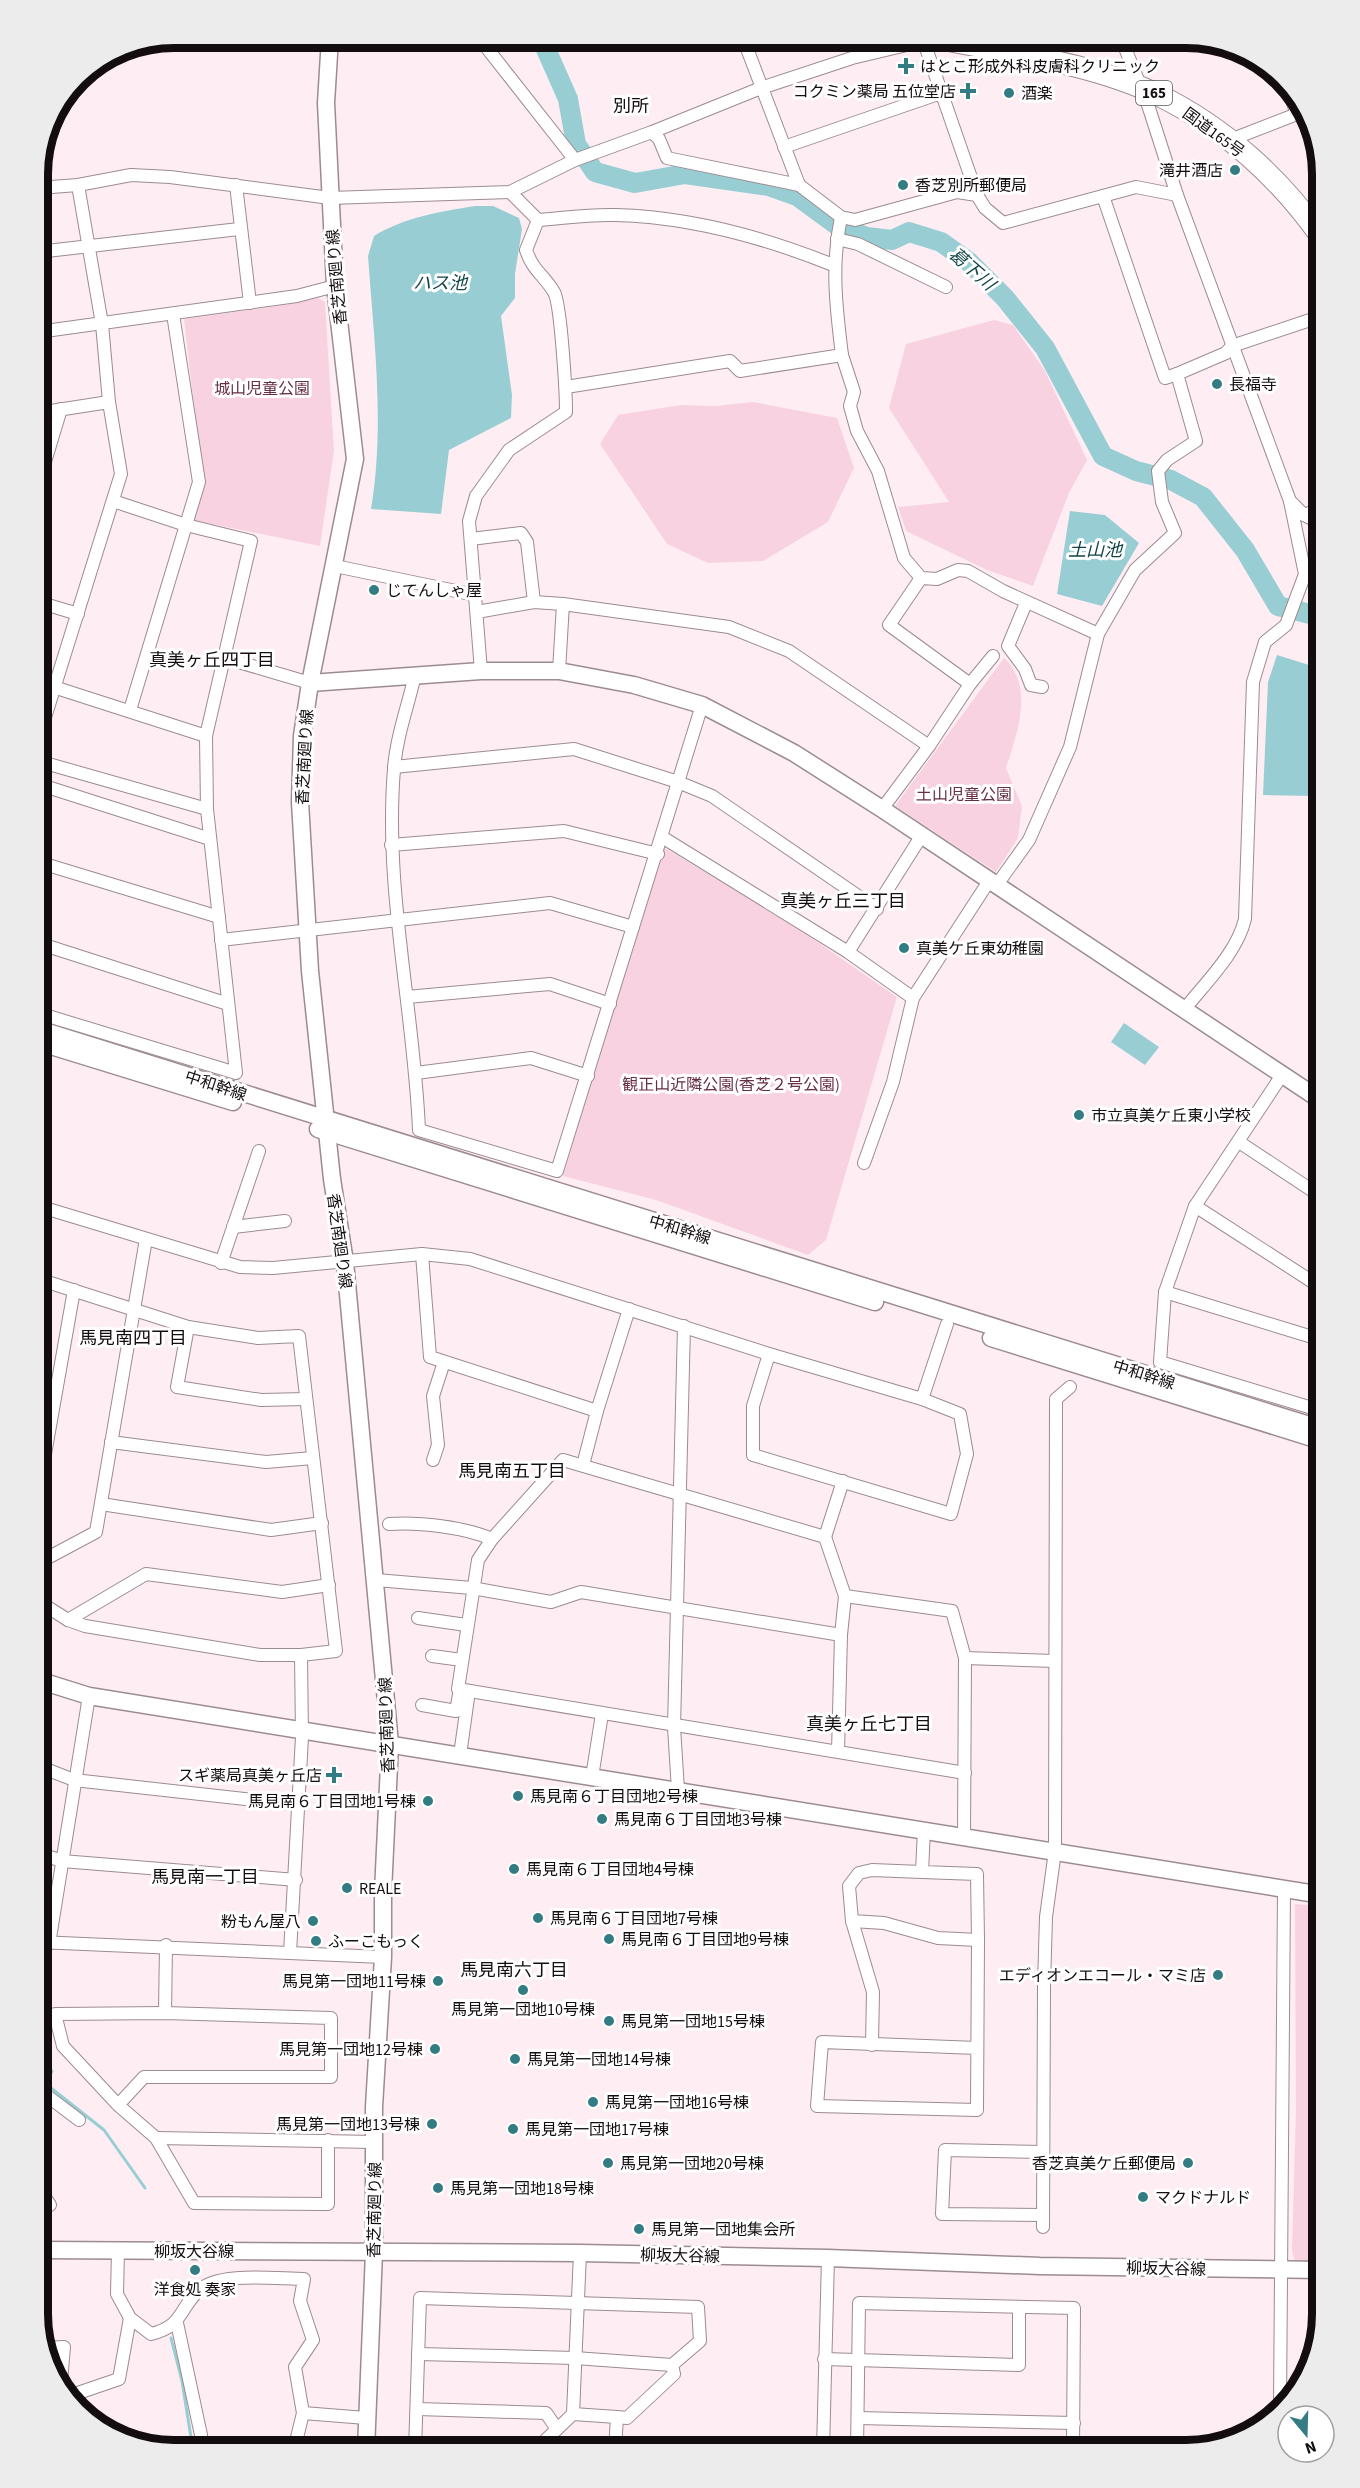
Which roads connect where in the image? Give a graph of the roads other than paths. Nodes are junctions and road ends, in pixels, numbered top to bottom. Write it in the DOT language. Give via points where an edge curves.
graph roads {
  1 [pos="329,48"];
  2 [pos="487,48"];
  3 [pos="747,48"];
  4 [pos="894,48"];
  5 [pos="926,48"];
  6 [pos="982,48"];
  7 [pos="1125,48"];
  8 [pos="1139,87"];
  9 [pos="761,88"];
  10 [pos="941,93"];
  11 [pos="1296,114"];
  12 [pos="652,132"];
  13 [pos="1230,140"];
  14 [pos="784,147"];
  15 [pos="575,160"];
  16 [pos="78,185"];
  17 [pos="236,185"];
  18 [pos="799,185"];
  19 [pos="48,188"];
  20 [pos="510,192"];
  21 [pos="977,195"];
  22 [pos="1177,195"];
  23 [pos="1103,196"];
  24 [pos="330,198"];
  25 [pos="841,217"];
  26 [pos="538,220"];
  27 [pos="1312,225"];
  28 [pos="239,229"];
  29 [pos="837,239"];
  30 [pos="88,245"];
  31 [pos="48,251"];
  32 [pos="833,265"];
  33 [pos="335,286"];
  34 [pos="946,287"];
  35 [pos="250,303"];
  36 [pos="173,314"];
  37 [pos="1312,320"];
  38 [pos="102,324"];
  39 [pos="48,331"];
  40 [pos="1232,346"];
  41 [pos="842,355"];
  42 [pos="1176,374"];
  43 [pos="566,387"];
  44 [pos="109,402"];
  45 [pos="61,409"];
  46 [pos="48,411"];
  47 [pos="48,452"];
  48 [pos="113,501"];
  49 [pos="1290,501"];
  50 [pos="1312,512"];
  51 [pos="1304,515"];
  52 [pos="1312,519"];
  53 [pos="186,525"];
  54 [pos="471,539"];
  55 [pos="335,566"];
  56 [pos="921,578"];
  57 [pos="475,595"];
  58 [pos="534,602"];
  59 [pos="1026,603"];
  60 [pos="563,604"];
  61 [pos="48,605"];
  62 [pos="477,612"];
  63 [pos="78,614"];
  64 [pos="1098,634"];
  65 [pos="993,656"];
  66 [pos="225,658"];
  67 [pos="481,671"];
  68 [pos="560,671"];
  69 [pos="415,675"];
  70 [pos="310,684"];
  71 [pos="970,684"];
  72 [pos="48,685"];
  73 [pos="1042,687"];
  74 [pos="56,688"];
  75 [pos="702,705"];
  76 [pos="130,710"];
  77 [pos="48,711"];
  78 [pos="206,736"];
  79 [pos="929,746"];
  80 [pos="48,764"];
  81 [pos="394,767"];
  82 [pos="678,782"];
  83 [pos="48,787"];
  84 [pos="882,809"];
  85 [pos="207,810"];
  86 [pos="921,835"];
  87 [pos="662,837"];
  88 [pos="210,839"];
  89 [pos="391,845"];
  90 [pos="657,854"];
  91 [pos="48,865"];
  92 [pos="993,884"];
  93 [pos="877,909"];
  94 [pos="219,917"];
  95 [pos="397,922"];
  96 [pos="633,927"];
  97 [pos="308,931"];
  98 [pos="222,940"];
  99 [pos="48,946"];
  100 [pos="848,952"];
  101 [pos="407,997"];
  102 [pos="913,998"];
  103 [pos="228,1004"];
  104 [pos="610,1005"];
  105 [pos="1184,1010"];
  106 [pos="48,1016"];
  107 [pos="48,1032"];
  108 [pos="48,1045"];
  109 [pos="416,1073"];
  110 [pos="1282,1075"];
  111 [pos="588,1076"];
  112 [pos="1312,1094"];
  113 [pos="327,1126"];
  114 [pos="1239,1142"];
  115 [pos="258,1151"];
  116 [pos="864,1163"];
  117 [pos="1312,1190"];
  118 [pos="1195,1206"];
  119 [pos="48,1209"];
  120 [pos="285,1221"];
  121 [pos="233,1227"];
  122 [pos="146,1239"];
  123 [pos="422,1254"];
  124 [pos="345,1262"];
  125 [pos="221,1263"];
  126 [pos="1312,1281"];
  127 [pos="48,1282"];
  128 [pos="74,1290"];
  129 [pos="1165,1292"];
  130 [pos="630,1309"];
  131 [pos="134,1310"];
  132 [pos="947,1324"];
  133 [pos="684,1326"];
  134 [pos="188,1327"];
  135 [pos="1312,1337"];
  136 [pos="769,1354"];
  137 [pos="444,1362"];
  138 [pos="1070,1387"];
  139 [pos="306,1399"];
  140 [pos="922,1399"];
  141 [pos="1312,1408"];
  142 [pos="597,1412"];
  143 [pos="1312,1426"];
  144 [pos="48,1437"];
  145 [pos="1312,1438"];
  146 [pos="111,1442"];
  147 [pos="313,1458"];
  148 [pos="433,1460"];
  149 [pos="583,1465"];
  150 [pos="843,1481"];
  151 [pos="681,1494"];
  152 [pos="101,1504"];
  153 [pos="322,1522"];
  154 [pos="389,1524"];
  155 [pos="825,1537"];
  156 [pos="492,1539"];
  157 [pos="48,1558"];
  158 [pos="376,1580"];
  159 [pos="329,1585"];
  160 [pos="472,1588"];
  161 [pos="845,1596"];
  162 [pos="48,1607"];
  163 [pos="679,1607"];
  164 [pos="418,1618"];
  165 [pos="68,1620"];
  166 [pos="466,1625"];
  167 [pos="841,1635"];
  168 [pos="301,1655"];
  169 [pos="432,1656"];
  170 [pos="965,1658"];
  171 [pos="462,1660"];
  172 [pos="1055,1661"];
  173 [pos="48,1683"];
  174 [pos="464,1690"];
  175 [pos="89,1696"];
  176 [pos="422,1705"];
  177 [pos="602,1714"];
  178 [pos="675,1727"];
  179 [pos="300,1729"];
  180 [pos="390,1744"];
  181 [pos="838,1752"];
  182 [pos="460,1755"];
  183 [pos="48,1770"];
  184 [pos="965,1773"];
  185 [pos="592,1777"];
  186 [pos="74,1780"];
  187 [pos="678,1790"];
  188 [pos="299,1805"];
  189 [pos="924,1829"];
  190 [pos="964,1836"];
  191 [pos="1055,1851"];
  192 [pos="48,1856"];
  193 [pos="62,1861"];
  194 [pos="922,1872"];
  195 [pos="296,1880"];
  196 [pos="1284,1888"];
  197 [pos="1312,1893"];
  198 [pos="48,1921"];
  199 [pos="852,1921"];
  200 [pos="978,1940"];
  201 [pos="48,1943"];
  202 [pos="166,1945"];
  203 [pos="290,1953"];
  204 [pos="383,1956"];
  205 [pos="165,2013"];
  206 [pos="872,2045"];
  207 [pos="977,2048"];
  208 [pos="48,2100"];
  209 [pos="118,2104"];
  210 [pos="79,2120"];
  211 [pos="156,2138"];
  212 [pos="328,2140"];
  213 [pos="374,2142"];
  214 [pos="1043,2152"];
  215 [pos="48,2202"];
  216 [pos="50,2205"];
  217 [pos="48,2250"];
  218 [pos="118,2251"];
  219 [pos="374,2252"];
  220 [pos="580,2253"];
  221 [pos="828,2258"];
  222 [pos="1279,2269"];
  223 [pos="1312,2270"];
  224 [pos="577,2302"];
  225 [pos="1019,2307"];
  226 [pos="129,2318"];
  227 [pos="177,2322"];
  228 [pos="53,2348"];
  229 [pos="418,2354"];
  230 [pos="575,2358"];
  231 [pos="824,2360"];
  232 [pos="858,2361"];
  233 [pos="672,2365"];
  234 [pos="62,2371"];
  235 [pos="76,2394"];
  236 [pos="1280,2398"];
  237 [pos="418,2409"];
  238 [pos="303,2413"];
  239 [pos="573,2414"];
  240 [pos="616,2416"];
  241 [pos="366,2418"];
  242 [pos="858,2418"];
  243 [pos="1074,2423"];
  244 [pos="557,2429"];
  245 [pos="201,2440"];
  246 [pos="296,2440"];
  247 [pos="366,2440"];
  248 [pos="416,2440"];
  249 [pos="545,2440"];
  250 [pos="615,2440"];
  251 [pos="823,2440"];
  252 [pos="857,2440"];
  253 [pos="1073,2440"];
  1 -- 24 [label="street, 香芝南廻り線" via="326,103"];
  2 -- 15 [label="street"];
  3 -- 9 [label="street"];
  4 -- 9 [label="street"];
  5 -- 10 [label="street"];
  6 -- 8 [label="highway, 国道165号 / 165" via="1068,66"];
  7 -- 8 [label="street"];
  8 -- 13 [label="highway, 国道165号 / 165"];
  8 -- 22 [label="street"];
  9 -- 12 [label="street"];
  9 -- 14 [label="street"];
  10 -- 14 [label="street"];
  10 -- 21 [label="street"];
  11 -- 13 [label="street"];
  12 -- 15 [label="street"];
  12 -- 18 [label="street" via="667,158"];
  13 -- 27 [label="highway, 国道165号 / 165" via="1280,186"];
  14 -- 18 [label="street"];
  15 -- 20 [label="street"];
  16 -- 17 [label="street" via="131,175"];
  16 -- 19 [label="street"];
  16 -- 30 [label="street"];
  17 -- 24 [label="street"];
  17 -- 28 [label="street"];
  18 -- 25 [label="street"];
  20 -- 24 [label="street"];
  20 -- 26 [label="street"];
  21 -- 23 [label="street" via="1003,224"];
  21 -- 25 [label="street" via="957,192 855,220"];
  22 -- 23 [label="street" via="1136,187"];
  22 -- 40 [label="street"];
  23 -- 42 [label="street" via="1165,378"];
  24 -- 33 [label="street, 香芝南廻り線"];
  25 -- 29 [label="street"];
  26 -- 32 [label="street" via="618,215 685,222 784,247"];
  26 -- 43 [label="street" via="526,250 531,266 555,293"];
  28 -- 30 [label="street"];
  28 -- 35 [label="street"];
  29 -- 32 [label="street"];
  29 -- 34 [label="street" via="858,244"];
  30 -- 31 [label="street"];
  30 -- 38 [label="street"];
  32 -- 41 [label="street"];
  33 -- 35 [label="street"];
  33 -- 55 [label="street, 香芝南廻り線" via="355,459"];
  35 -- 36 [label="street"];
  36 -- 38 [label="street"];
  36 -- 53 [label="street" via="199,482"];
  37 -- 40 [label="street"];
  38 -- 39 [label="street"];
  38 -- 44 [label="street"];
  40 -- 42 [label="street" via="1226,353"];
  40 -- 49 [label="street"];
  41 -- 43 [label="street" via="740,371 730,361 698,364"];
  41 -- 56 [label="street" via="854,392 850,406 857,431 878,471 904,558"];
  42 -- 64 [label="street" via="1196,441 1167,460 1158,471 1162,502 1176,533 1136,570"];
  43 -- 54 [label="street" via="566,412 509,450 476,496"];
  44 -- 45 [label="street"];
  44 -- 48 [label="street" via="121,474"];
  45 -- 46 [label="street"];
  45 -- 47 [label="street"];
  48 -- 53 [label="street"];
  48 -- 63 [label="street"];
  49 -- 51 [label="street"];
  49 -- 105 [label="street" via="1305,574 1287,625 1265,642 1254,682 1245,919 1242,933 1227,956"];
  50 -- 51 [label="street"];
  51 -- 52 [label="street"];
  53 -- 66 [label="street" via="251,541"];
  53 -- 76 [label="street"];
  54 -- 57 [label="street"];
  54 -- 58 [label="street" via="521,533 527,542"];
  55 -- 57 [label="street"];
  55 -- 70 [label="street, 香芝南廻り線"];
  56 -- 59 [label="street" via="937,579 958,570 968,571"];
  56 -- 71 [label="street" via="890,625"];
  57 -- 62 [label="street"];
  58 -- 60 [label="street"];
  58 -- 62 [label="street"];
  59 -- 64 [label="street"];
  59 -- 73 [label="street" via="1008,646 1031,685"];
  60 -- 68 [label="street"];
  60 -- 79 [label="street" via="729,627 789,651"];
  61 -- 63 [label="street"];
  62 -- 67 [label="street"];
  63 -- 74 [label="street"];
  64 -- 92 [label="street" via="1070,747 1029,840"];
  65 -- 71 [label="street"];
  66 -- 70 [label="street"];
  66 -- 78 [label="street"];
  67 -- 68 [label="street"];
  67 -- 69 [label="street"];
  68 -- 75 [label="street" via="634,685"];
  69 -- 70 [label="street"];
  69 -- 81 [label="street"];
  70 -- 97 [label="street, 香芝南廻り線" via="302,736 300,802"];
  71 -- 79 [label="street"];
  72 -- 74 [label="street"];
  74 -- 76 [label="street"];
  74 -- 77 [label="street"];
  75 -- 82 [label="street"];
  75 -- 84 [label="street" via="794,753"];
  76 -- 78 [label="street"];
  78 -- 85 [label="street"];
  79 -- 84 [label="street"];
  80 -- 85 [label="street"];
  81 -- 82 [label="street" via="574,749"];
  81 -- 89 [label="street"];
  82 -- 87 [label="street"];
  82 -- 93 [label="street" via="712,796"];
  83 -- 88 [label="street"];
  84 -- 86 [label="street"];
  85 -- 88 [label="street"];
  86 -- 92 [label="street"];
  86 -- 93 [label="street"];
  87 -- 90 [label="street"];
  87 -- 100 [label="street"];
  88 -- 94 [label="street"];
  89 -- 90 [label="street" via="564,831"];
  89 -- 95 [label="street"];
  90 -- 96 [label="street"];
  91 -- 94 [label="street"];
  92 -- 102 [label="street"];
  92 -- 105 [label="street"];
  93 -- 100 [label="street"];
  94 -- 98 [label="street"];
  95 -- 96 [label="street" via="550,903"];
  95 -- 97 [label="street"];
  95 -- 101 [label="street"];
  96 -- 104 [label="street"];
  97 -- 98 [label="street"];
  97 -- 113 [label="street, 香芝南廻り線"];
  98 -- 103 [label="street"];
  99 -- 103 [label="street"];
  100 -- 102 [label="street"];
  101 -- 104 [label="street" via="550,984"];
  101 -- 109 [label="street"];
  102 -- 116 [label="street" via="893,1082"];
  103 -- 106 [label="street" via="236,1073"];
  104 -- 111 [label="street"];
  105 -- 110 [label="street"];
  107 -- 113 [label="street, 中和幹線"];
  108 -- 113 [label="street, 中和幹線"];
  109 -- 111 [label="street" via="531,1058"];
  109 -- 111 [label="street" via="419,1130 557,1171"];
  110 -- 112 [label="street"];
  110 -- 114 [label="street"];
  113 -- 124 [label="street, 香芝南廻り線"];
  113 -- 132 [label="street, 中和幹線"];
  113 -- 143 [label="street, 中和幹線"];
  114 -- 117 [label="street"];
  114 -- 118 [label="street"];
  115 -- 121 [label="street"];
  118 -- 126 [label="street"];
  118 -- 129 [label="street"];
  119 -- 122 [label="street"];
  120 -- 121 [label="street"];
  121 -- 125 [label="street"];
  122 -- 125 [label="street"];
  122 -- 131 [label="street"];
  123 -- 124 [label="street"];
  123 -- 130 [label="street" via="470,1259"];
  123 -- 137 [label="street" via="430,1358"];
  124 -- 125 [label="street" via="273,1268"];
  124 -- 158 [label="street, 香芝南廻り線" via="368,1532"];
  127 -- 128 [label="street"];
  128 -- 131 [label="street"];
  128 -- 144 [label="street"];
  129 -- 135 [label="street"];
  129 -- 141 [label="street" via="1160,1362"];
  130 -- 133 [label="street"];
  130 -- 142 [label="street"];
  131 -- 134 [label="street"];
  131 -- 146 [label="street"];
  132 -- 140 [label="street"];
  132 -- 145 [label="street, 中和幹線"];
  133 -- 136 [label="street"];
  133 -- 151 [label="street"];
  134 -- 139 [label="street" via="258,1338 299,1336"];
  134 -- 139 [label="street" via="177,1387 261,1400"];
  136 -- 140 [label="street"];
  136 -- 150 [label="street" via="753,1406 753,1455"];
  137 -- 142 [label="street"];
  137 -- 148 [label="street" via="433,1396 438,1445"];
  138 -- 172 [label="street" via="1056,1399"];
  139 -- 147 [label="street"];
  140 -- 150 [label="street" via="960,1414 967,1454 951,1514"];
  142 -- 149 [label="street"];
  146 -- 147 [label="street" via="266,1462"];
  146 -- 152 [label="street"];
  147 -- 153 [label="street"];
  149 -- 151 [label="street"];
  149 -- 156 [label="street" via="563,1460"];
  150 -- 155 [label="street"];
  151 -- 155 [label="street"];
  151 -- 163 [label="street"];
  152 -- 153 [label="street" via="271,1530"];
  152 -- 157 [label="street" via="96,1532"];
  153 -- 159 [label="street"];
  154 -- 156 [label="street" via="428,1526"];
  155 -- 161 [label="street"];
  156 -- 160 [label="street" via="478,1560"];
  158 -- 160 [label="street"];
  158 -- 180 [label="street, 香芝南廻り線"];
  159 -- 165 [label="street" via="282,1592 146,1574"];
  159 -- 168 [label="street" via="336,1651"];
  160 -- 163 [label="street" via="551,1602 581,1592"];
  160 -- 166 [label="street"];
  161 -- 167 [label="street"];
  161 -- 170 [label="street" via="952,1611"];
  162 -- 165 [label="street"];
  163 -- 167 [label="street"];
  163 -- 178 [label="street"];
  164 -- 166 [label="street"];
  165 -- 168 [label="street" via="260,1655"];
  166 -- 171 [label="street"];
  167 -- 181 [label="street"];
  168 -- 179 [label="street"];
  169 -- 171 [label="street"];
  170 -- 172 [label="street"];
  170 -- 184 [label="street"];
  171 -- 174 [label="street"];
  172 -- 191 [label="street"];
  173 -- 175 [label="street"];
  174 -- 176 [label="street" via="456,1711"];
  174 -- 177 [label="street"];
  174 -- 182 [label="street"];
  175 -- 179 [label="street"];
  175 -- 186 [label="street"];
  177 -- 178 [label="street"];
  177 -- 185 [label="street"];
  178 -- 181 [label="street"];
  178 -- 187 [label="street"];
  179 -- 180 [label="street"];
  179 -- 188 [label="street"];
  180 -- 182 [label="street"];
  180 -- 204 [label="street, 香芝南廻り線" via="382,1892"];
  181 -- 184 [label="street"];
  182 -- 185 [label="street"];
  183 -- 186 [label="street"];
  184 -- 190 [label="street"];
  185 -- 187 [label="street"];
  186 -- 188 [label="street"];
  186 -- 193 [label="street"];
  187 -- 189 [label="street"];
  188 -- 195 [label="street"];
  189 -- 190 [label="street"];
  189 -- 194 [label="street"];
  190 -- 191 [label="street"];
  191 -- 196 [label="street"];
  191 -- 214 [label="street" via="1046,1917"];
  192 -- 193 [label="street"];
  193 -- 195 [label="street"];
  193 -- 198 [label="street"];
  194 -- 199 [label="street" via="859,1873 849,1886"];
  194 -- 200 [label="street" via="977,1874"];
  195 -- 203 [label="street"];
  196 -- 197 [label="street"];
  196 -- 222 [label="street"];
  199 -- 200 [label="street" via="884,1923 938,1938"];
  199 -- 206 [label="street" via="873,1992"];
  200 -- 207 [label="street"];
  201 -- 202 [label="street"];
  202 -- 203 [label="street"];
  202 -- 205 [label="street"];
  203 -- 204 [label="street"];
  204 -- 213 [label="street, 香芝南廻り線"];
  205 -- 209 [label="street" via="56,2014 63,2046"];
  205 -- 209 [label="street" via="331,2018 331,2077 144,2077"];
  206 -- 207 [label="street"];
  206 -- 207 [label="street" via="822,2043 817,2106 977,2110"];
  208 -- 210 [label="street"];
  209 -- 211 [label="street"];
  211 -- 212 [label="street"];
  211 -- 212 [label="street" via="194,2203 328,2204"];
  212 -- 213 [label="street"];
  213 -- 219 [label="street, 香芝南廻り線"];
  214 -- 214 [label="street" via="1043,2221 942,2214 945,2150"];
  215 -- 216 [label="street"];
  217 -- 218 [label="street, 柳坂大谷線"];
  218 -- 219 [label="street, 柳坂大谷線"];
  218 -- 226 [label="street" via="117,2294"];
  219 -- 220 [label="street, 柳坂大谷線"];
  219 -- 241 [label="street, 香芝南廻り線"];
  220 -- 221 [label="street, 柳坂大谷線"];
  220 -- 224 [label="street"];
  221 -- 222 [label="street, 柳坂大谷線"];
  221 -- 231 [label="street"];
  222 -- 223 [label="street, 柳坂大谷線"];
  222 -- 236 [label="street"];
  224 -- 229 [label="street" via="420,2298"];
  224 -- 230 [label="street"];
  224 -- 233 [label="street" via="698,2307 700,2341"];
  225 -- 232 [label="street" via="859,2303"];
  225 -- 232 [label="street" via="1019,2365"];
  225 -- 243 [label="street" via="1074,2308"];
  226 -- 227 [label="street" via="151,2334 167,2330"];
  226 -- 235 [label="street" via="119,2379"];
  227 -- 238 [label="street" via="198,2290 220,2282 238,2278 304,2279 300,2301 313,2340 295,2367"];
  227 -- 245 [label="street"];
  228 -- 234 [label="street" via="64,2347"];
  229 -- 230 [label="street"];
  229 -- 237 [label="street"];
  230 -- 233 [label="street"];
  230 -- 239 [label="street"];
  231 -- 232 [label="street"];
  231 -- 251 [label="street"];
  232 -- 242 [label="street"];
  233 -- 240 [label="street" via="674,2374 627,2418"];
  237 -- 244 [label="street" via="546,2413"];
  237 -- 248 [label="street"];
  238 -- 241 [label="street"];
  238 -- 246 [label="street"];
  239 -- 240 [label="street"];
  239 -- 244 [label="street"];
  240 -- 250 [label="street"];
  241 -- 247 [label="street, 香芝南廻り線"];
  242 -- 243 [label="street"];
  242 -- 252 [label="street"];
  243 -- 253 [label="street"];
  244 -- 249 [label="street"];
}
